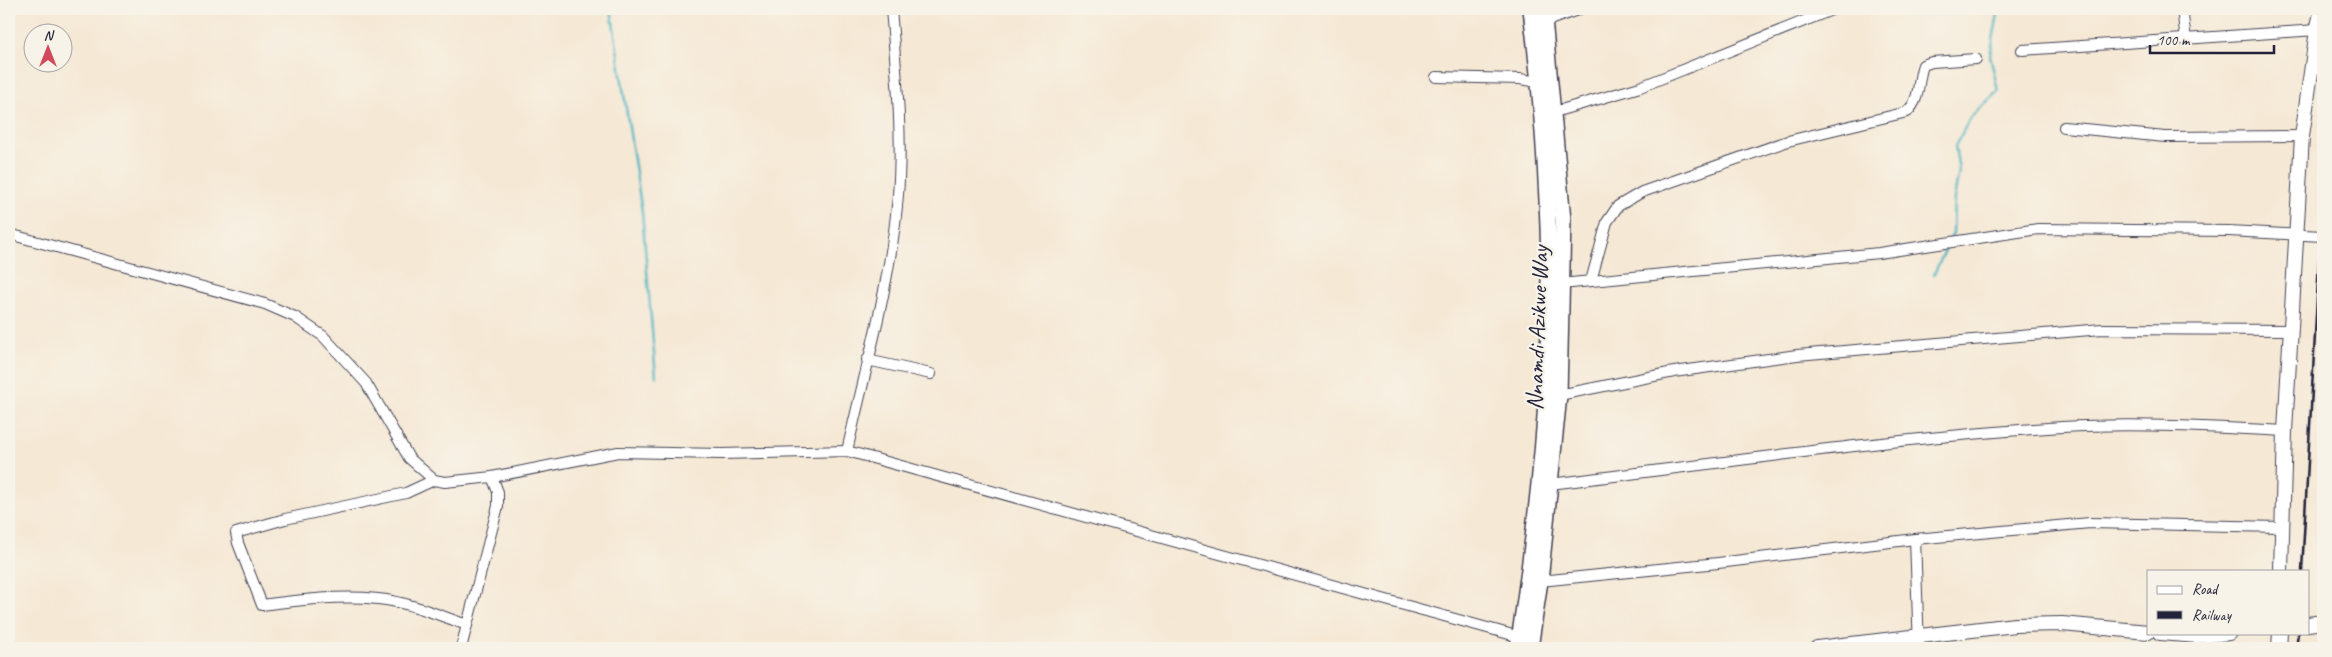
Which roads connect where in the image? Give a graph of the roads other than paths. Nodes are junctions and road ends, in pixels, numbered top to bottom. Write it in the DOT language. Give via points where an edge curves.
graph roads {
  1 [pos="891,9"];
  2 [pos="1532,9"];
  3 [pos="1580,9"];
  4 [pos="1834,9"];
  5 [pos="2182,9"];
  6 [pos="2322,9"];
  7 [pos="1544,15"];
  8 [pos="2317,30"];
  9 [pos="2186,40"];
  10 [pos="2022,50"];
  11 [pos="1976,58"];
  12 [pos="1436,78"];
  13 [pos="1539,82"];
  14 [pos="1554,112"];
  15 [pos="2064,127"];
  16 [pos="2302,136"];
  17 [pos="9,234"];
  18 [pos="2295,236"];
  19 [pos="2323,236"];
  20 [pos="1591,281"];
  21 [pos="1561,284"];
  22 [pos="2290,330"];
  23 [pos="867,360"];
  24 [pos="931,374"];
  25 [pos="1559,395"];
  26 [pos="2285,431"];
  27 [pos="847,451"];
  28 [pos="492,477"];
  29 [pos="434,480"];
  30 [pos="1550,484"];
  31 [pos="2281,527"];
  32 [pos="1914,539"];
  33 [pos="2281,570"];
  34 [pos="1540,581"];
  35 [pos="2323,622"];
  36 [pos="2310,624"];
  37 [pos="467,625"];
  38 [pos="2147,632"];
  39 [pos="2173,634"];
  40 [pos="2219,634"];
  41 [pos="2280,634"];
  42 [pos="1919,642"];
  43 [pos="1523,645"];
  44 [pos="462,648"];
  45 [pos="1816,648"];
  46 [pos="2279,648"];
  1 -- 23 [label="street" via="900,117 898,193 892,252"];
  2 -- 13 [label="highway, Nnamdi Azikwe Way"];
  3 -- 7 [label="street"];
  4 -- 14 [label="street" via="1640,87"];
  5 -- 9 [label="street"];
  6 -- 8 [label="main road"];
  7 -- 14 [label="highway, Nnamdi Azikwe Way"];
  8 -- 9 [label="street"];
  8 -- 16 [label="main road"];
  9 -- 10 [label="street"];
  11 -- 20 [label="street" via="1923,65 1917,98 1907,112 1788,141 1642,192 1618,206 1607,222"];
  12 -- 13 [label="street"];
  13 -- 43 [label="highway, Nnamdi Azikwe Way" via="1548,247 1547,386"];
  14 -- 21 [label="highway, Nnamdi Azikwe Way" via="1563,220"];
  15 -- 16 [label="street" via="2165,137"];
  16 -- 18 [label="main road"];
  17 -- 29 [label="street" via="265,304 295,318 323,336 366,383 409,458"];
  18 -- 19 [label="street"];
  18 -- 20 [label="street" via="2229,231 2038,229 1879,253"];
  18 -- 22 [label="main road"];
  20 -- 21 [label="street"];
  21 -- 25 [label="highway, Nnamdi Azikwe Way"];
  22 -- 25 [label="street" via="2102,329 1796,355 1674,372"];
  22 -- 26 [label="main road"];
  23 -- 24 [label="street"];
  23 -- 27 [label="street"];
  25 -- 30 [label="highway, Nnamdi Azikwe Way"];
  26 -- 30 [label="street" via="2206,426 2063,427 1829,449"];
  26 -- 31 [label="main road"];
  27 -- 28 [label="street" via="618,452"];
  27 -- 43 [label="street"];
  28 -- 29 [label="street" via="445,482"];
  28 -- 37 [label="street" via="498,492 498,506"];
  29 -- 37 [label="street" via="406,493 244,530 236,533 238,543 262,605 338,597 380,599"];
  30 -- 34 [label="highway, Nnamdi Azikwe Way"];
  31 -- 32 [label="street" via="2090,523"];
  31 -- 33 [label="main road"];
  32 -- 34 [label="street"];
  32 -- 42 [label="street"];
  34 -- 43 [label="highway, Nnamdi Azikwe Way"];
  35 -- 36 [label="main road"];
  37 -- 44 [label="street"];
  38 -- 42 [label="main road" via="2062,624 2015,625"];
  39 -- 40 [label="main road"];
  41 -- 46 [label="main road"];
  42 -- 45 [label="main road"];
}
